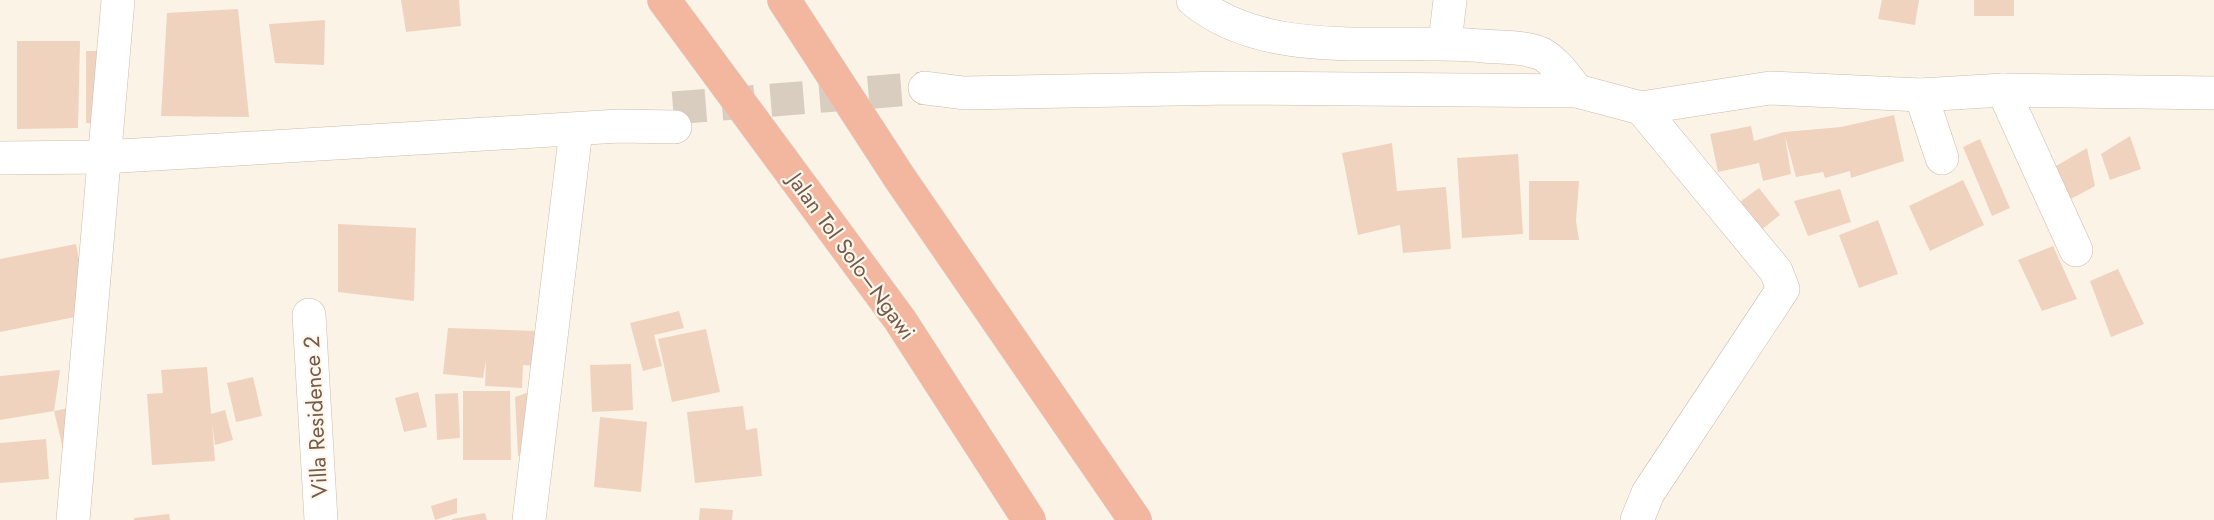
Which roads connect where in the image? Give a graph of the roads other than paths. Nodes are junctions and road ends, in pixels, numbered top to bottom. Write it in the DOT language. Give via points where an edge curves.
graph roads {
  1 [pos="118,0"];
  2 [pos="664,0"];
  3 [pos="784,0"];
  4 [pos="1193,0"];
  5 [pos="1450,0"];
  6 [pos="1445,42"];
  7 [pos="2003,90"];
  8 [pos="1577,91"];
  9 [pos="2214,93"];
  10 [pos="1921,95"];
  11 [pos="925,100"];
  12 [pos="1641,108"];
  13 [pos="674,118"];
  14 [pos="576,130"];
  15 [pos="104,157"];
  16 [pos="0,158"];
  17 [pos="1942,158"];
  18 [pos="2076,250"];
  19 [pos="309,315"];
  20 [pos="73,520"];
  21 [pos="321,520"];
  22 [pos="529,520"];
  23 [pos="1029,520"];
  24 [pos="1135,520"];
  25 [pos="1637,520"];
  1 -- 15 [label="street"];
  2 -- 23 [label="highway, Jalan Tol Solo–Ngawi" via="900,320"];
  3 -- 24 [label="highway" via="898,177"];
  4 -- 6 [label="street" via="1228,23 1313,43"];
  5 -- 6 [label="street"];
  6 -- 8 [label="street" via="1534,52 1554,63"];
  7 -- 9 [label="street"];
  7 -- 10 [label="street"];
  7 -- 18 [label="street"];
  8 -- 11 [label="street" via="1230,88 964,93 944,106"];
  8 -- 12 [label="street"];
  10 -- 12 [label="street" via="1770,88"];
  10 -- 17 [label="street"];
  12 -- 25 [label="street" via="1776,271 1783,289 1648,493"];
  13 -- 14 [label="street"];
  14 -- 15 [label="street"];
  14 -- 22 [label="street"];
  15 -- 16 [label="street"];
  15 -- 20 [label="street"];
  19 -- 21 [label="street, Villa Residence 2"];
}
